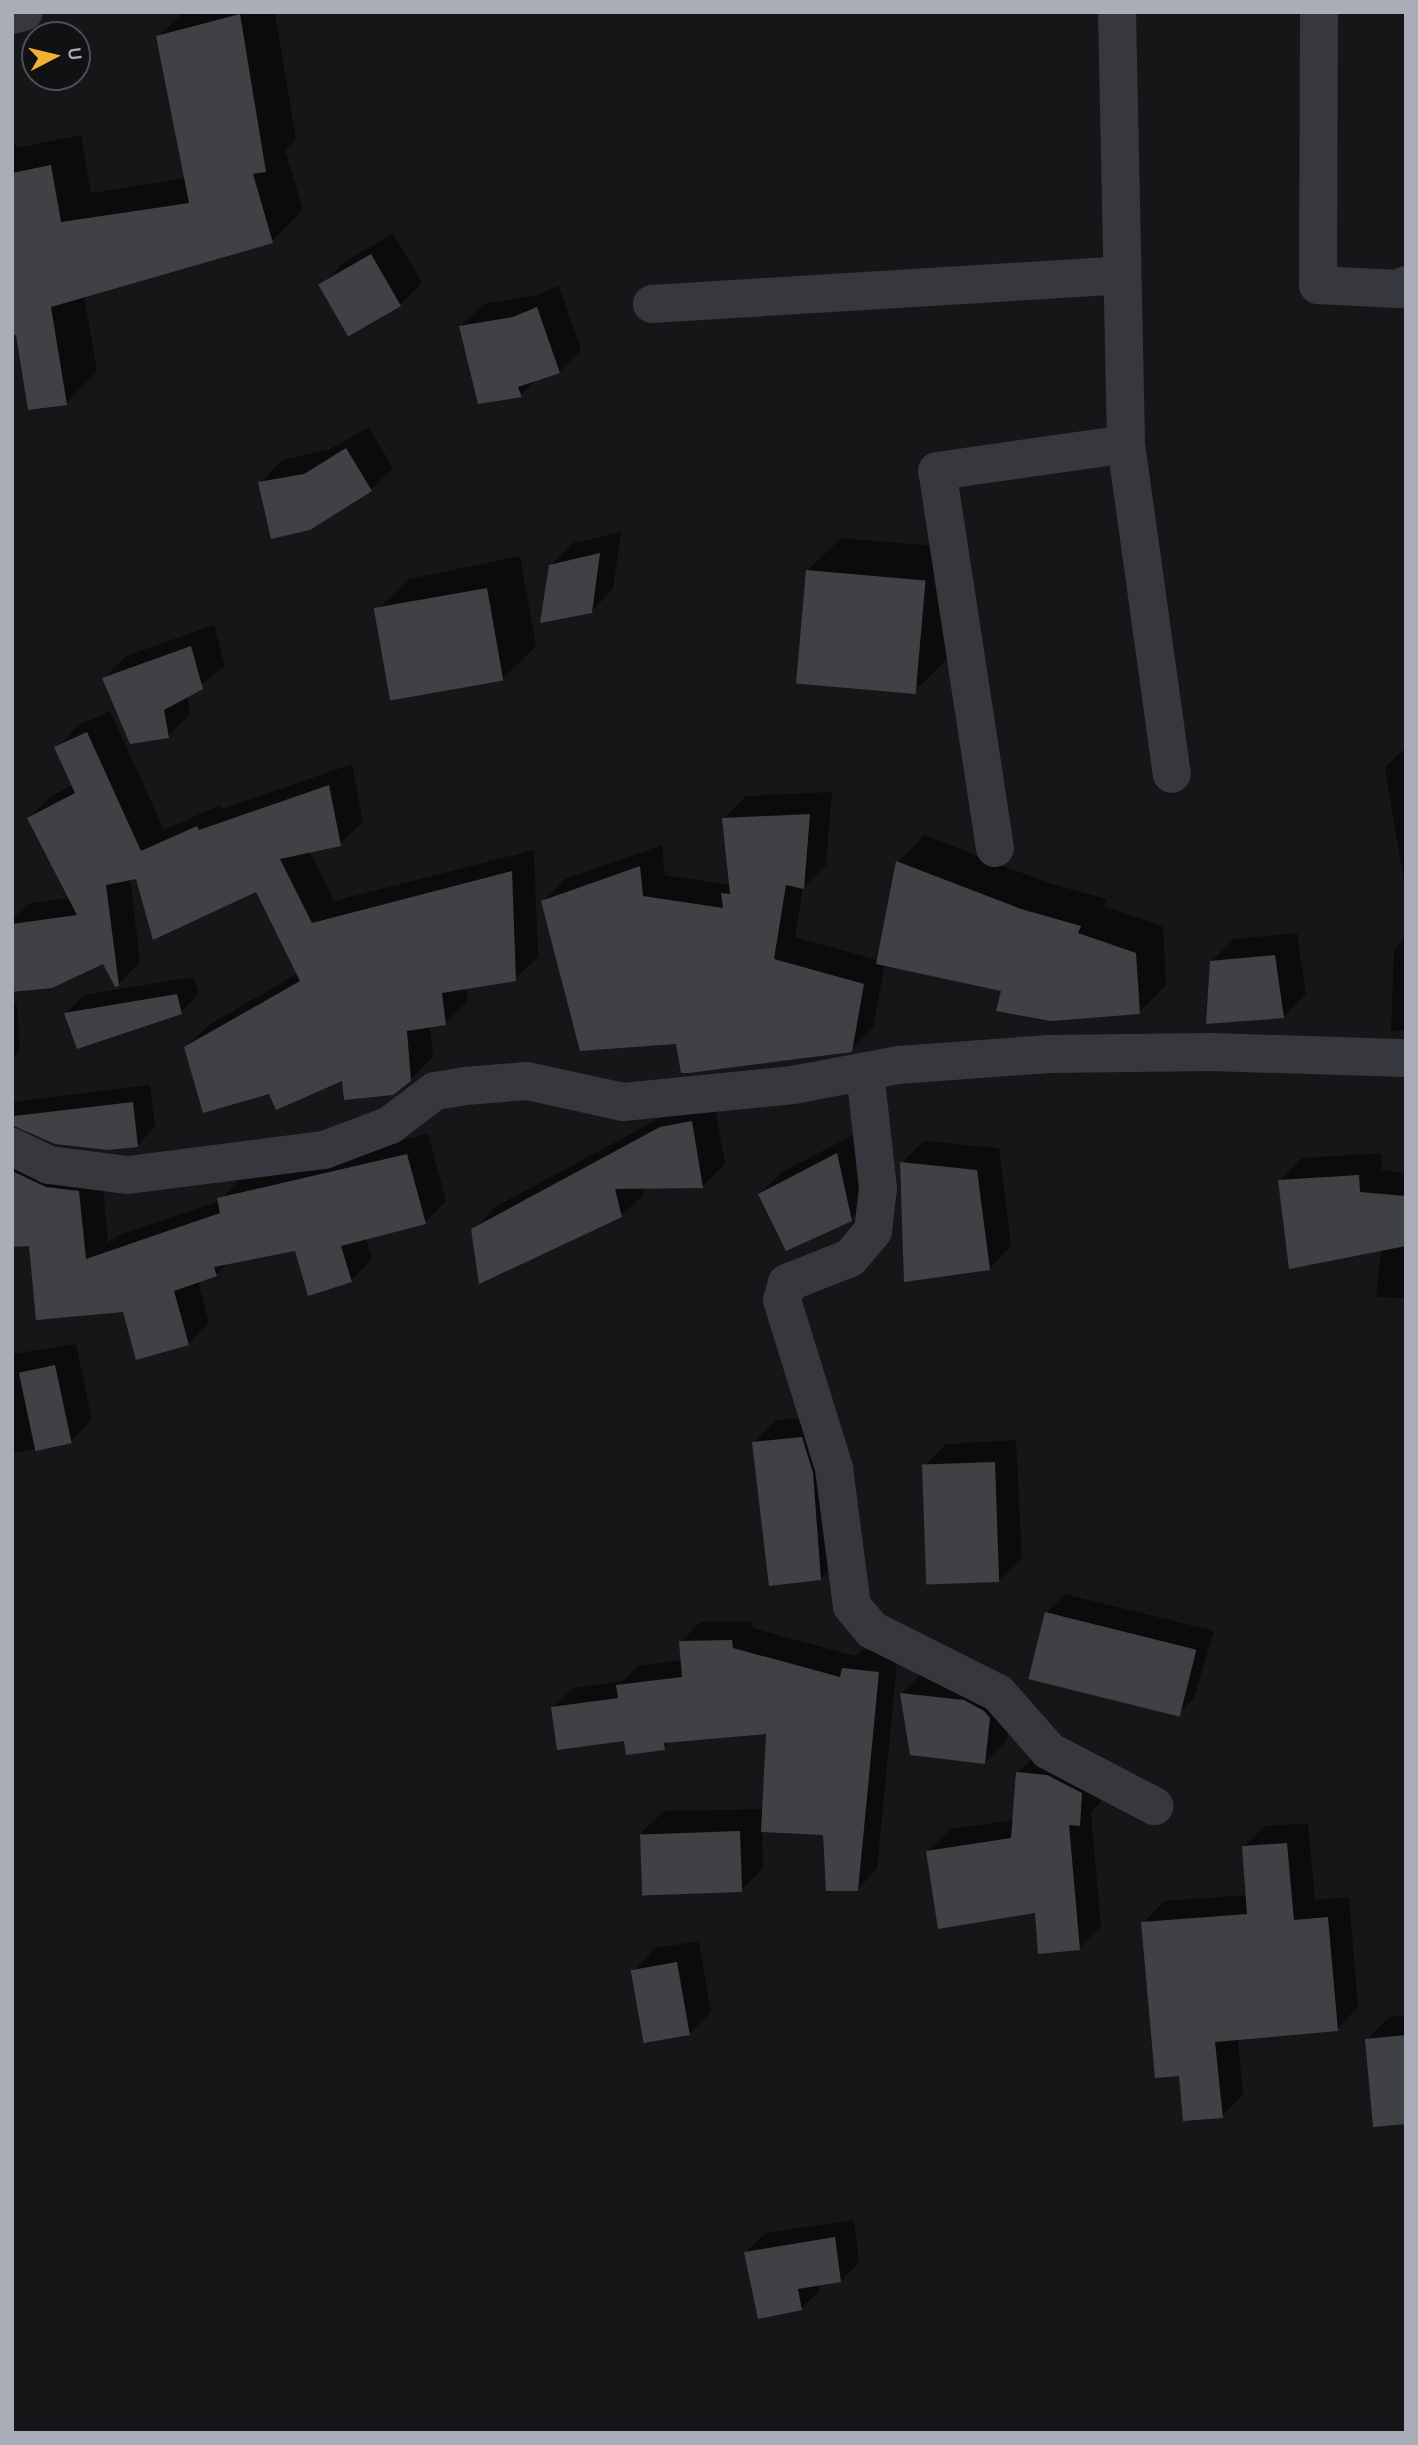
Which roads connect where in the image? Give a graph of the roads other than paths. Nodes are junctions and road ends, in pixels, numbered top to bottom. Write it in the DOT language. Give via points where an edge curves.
graph roads {
  1 [pos="24,12"];
  2 [pos="1117,12"];
  3 [pos="1320,12"];
  4 [pos="12,15"];
  5 [pos="1122,275"];
  6 [pos="1406,285"];
  7 [pos="652,304"];
  8 [pos="1126,444"];
  9 [pos="1172,774"];
  10 [pos="995,848"];
  11 [pos="1406,1058"];
  12 [pos="865,1072"];
  13 [pos="12,1147"];
  14 [pos="1154,1806"];
  1 -- 4 [label="street"];
  2 -- 5 [label="street"];
  3 -- 6 [label="street" via="1318,285 1398,289"];
  5 -- 7 [label="street"];
  5 -- 8 [label="street"];
  8 -- 9 [label="street"];
  8 -- 10 [label="street" via="937,471"];
  11 -- 12 [label="street" via="1211,1052 1049,1054"];
  12 -- 13 [label="street" via="793,1085 623,1102 527,1081 465,1086 435,1091 390,1125 324,1150 128,1175 49,1165"];
  12 -- 14 [label="street" via="878,1188 873,1231 850,1258 787,1283 782,1300 834,1468 852,1606 872,1630 998,1693 1049,1751"];
}
